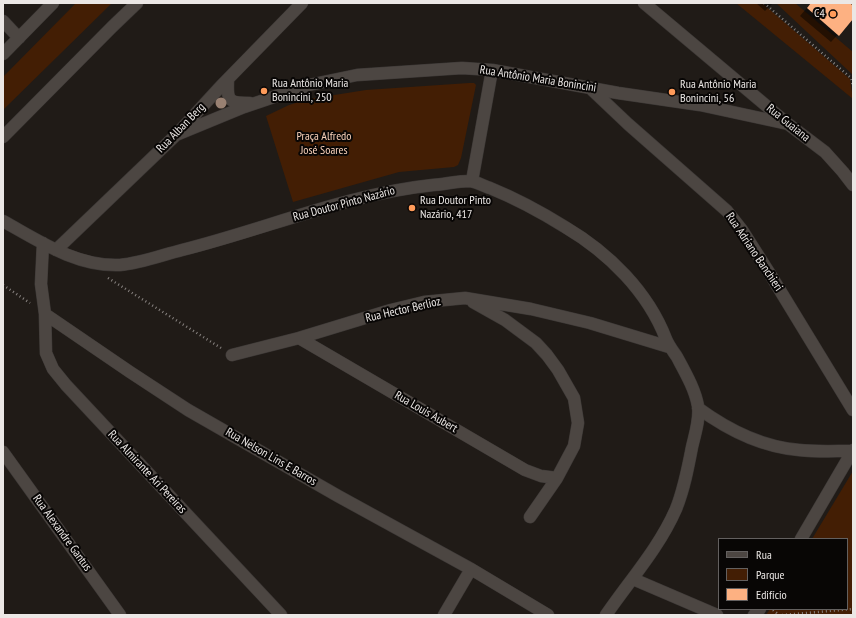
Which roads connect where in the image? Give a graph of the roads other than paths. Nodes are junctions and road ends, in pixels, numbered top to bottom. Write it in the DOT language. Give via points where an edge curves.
graph roads {
  1 [pos="53,3"];
  2 [pos="137,3"];
  3 [pos="302,3"];
  4 [pos="644,3"];
  5 [pos="3,21"];
  6 [pos="19,38"];
  7 [pos="3,54"];
  8 [pos="492,70"];
  9 [pos="228,79"];
  10 [pos="589,87"];
  11 [pos="254,104"];
  12 [pos="788,124"];
  13 [pos="176,135"];
  14 [pos="3,137"];
  15 [pos="472,181"];
  16 [pos="853,185"];
  17 [pos="3,221"];
  18 [pos="43,243"];
  19 [pos="56,250"];
  20 [pos="465,298"];
  21 [pos="45,314"];
  22 [pos="298,338"];
  23 [pos="669,347"];
  24 [pos="232,355"];
  25 [pos="698,408"];
  26 [pos="853,410"];
  27 [pos="852,450"];
  28 [pos="3,452"];
  29 [pos="557,478"];
  30 [pos="530,517"];
  31 [pos="802,538"];
  32 [pos="471,569"];
  33 [pos="633,579"];
  34 [pos="120,615"];
  35 [pos="281,615"];
  36 [pos="444,615"];
  37 [pos="548,615"];
  38 [pos="606,615"];
  39 [pos="717,615"];
  1 -- 6 [label="street"];
  2 -- 14 [label="street"];
  3 -- 9 [label="street, Rua Alban Berg"];
  4 -- 12 [label="street, Rua Guaiana"];
  5 -- 6 [label="street"];
  6 -- 7 [label="street"];
  8 -- 10 [label="street, Rua Antônio Maria Bonincini"];
  8 -- 11 [label="street, Rua Antônio Maria Bonincini" via="462,68 357,75 309,85"];
  8 -- 15 [label="street"];
  9 -- 11 [label="street" via="227,95 231,100"];
  9 -- 13 [label="street, Rua Alban Berg"];
  10 -- 12 [label="street, Rua Antônio Maria Bonincini"];
  10 -- 26 [label="street, Rua Adriano Banchieri" via="727,211 770,274"];
  11 -- 13 [label="street, Rua Antônio Maria Bonincini"];
  12 -- 16 [label="street, Rua Guaiana" via="825,152"];
  13 -- 19 [label="street, Rua Alban Berg"];
  15 -- 19 [label="street, Rua Doutor Pinto Nazário" via="406,188 360,197 210,243 120,264 100,264 76,259"];
  15 -- 23 [label="street, Rua Doutor Pinto Nazário" via="514,198 581,236 637,288 661,325"];
  17 -- 18 [label="street, Rua Doutor Pinto Nazário"];
  18 -- 19 [label="street, Rua Doutor Pinto Nazário"];
  18 -- 21 [label="street, Rua Almirante Ari Pereiras" via="41,284"];
  20 -- 22 [label="street, Rua Hector Berlioz" via="424,302"];
  20 -- 23 [label="street, Rua Hector Berlioz" via="590,322"];
  20 -- 29 [label="street" via="505,320 536,343 558,370 574,398 578,424 574,446"];
  21 -- 32 [label="street, Rua Nelson Lins E Barros" via="188,410"];
  21 -- 35 [label="street, Rua Almirante Ari Pereiras" via="46,353 53,370"];
  22 -- 24 [label="street, Rua Hector Berlioz"];
  22 -- 29 [label="street, Rua Louis Aubert" via="524,470"];
  23 -- 25 [label="street, Rua Doutor Pinto Nazário" via="684,369"];
  25 -- 27 [label="street" via="749,438 773,446 800,450"];
  25 -- 33 [label="street, Rua Doutor Pinto Nazário" via="698,421 682,491 661,537"];
  27 -- 31 [label="street"];
  28 -- 34 [label="street, Rua Alexandre Gantus"];
  29 -- 30 [label="street"];
  32 -- 36 [label="street"];
  32 -- 37 [label="street, Rua Nelson Lins E Barros"];
  33 -- 38 [label="street, Rua Doutor Pinto Nazário"];
  33 -- 39 [label="street"];
}
